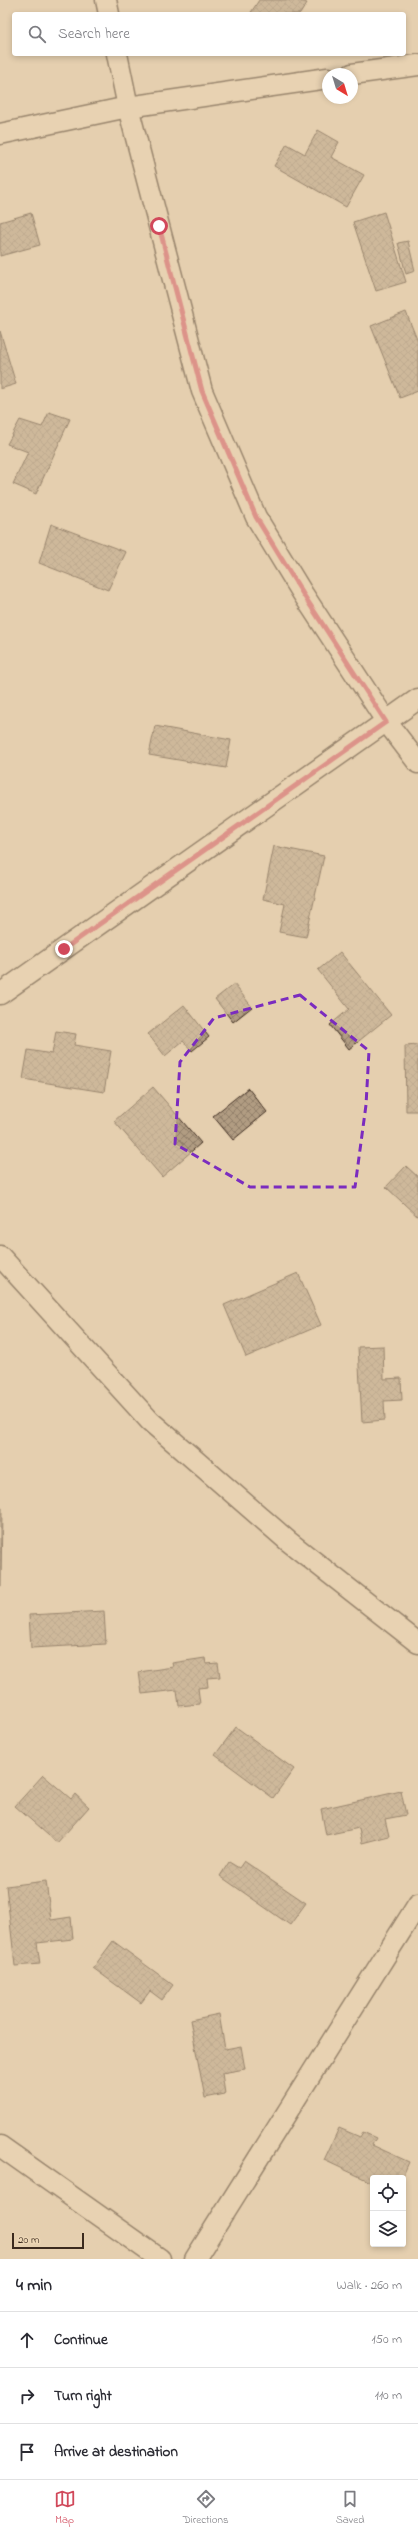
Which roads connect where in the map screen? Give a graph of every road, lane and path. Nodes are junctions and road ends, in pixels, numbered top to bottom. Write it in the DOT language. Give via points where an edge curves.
graph roads {
  1 [pos="106,0"];
  2 [pos="109,12"];
  3 [pos="117,56"];
  4 [pos="418,65"];
  5 [pos="358,73"];
  6 [pos="322,79"];
  7 [pos="128,107"];
  8 [pos="0,134"];
  9 [pos="418,699"];
  10 [pos="386,722"];
  11 [pos="418,763"];
  12 [pos="0,994"];
  13 [pos="0,1256"];
  14 [pos="418,1643"];
  15 [pos="418,1904"];
  16 [pos="0,2146"];
  17 [pos="160,2259"];
  18 [pos="195,2259"];
  1 -- 2 [label="street"];
  3 -- 7 [label="street"];
  4 -- 5 [label="street"];
  6 -- 7 [label="street"];
  7 -- 8 [label="street"];
  7 -- 10 [label="street" via="202,391 256,517"];
  9 -- 10 [label="street"];
  10 -- 11 [label="street"];
  10 -- 12 [label="street"];
  13 -- 14 [label="street" via="150,1421 288,1541"];
  15 -- 18 [label="street"];
  16 -- 17 [label="street"];
}
